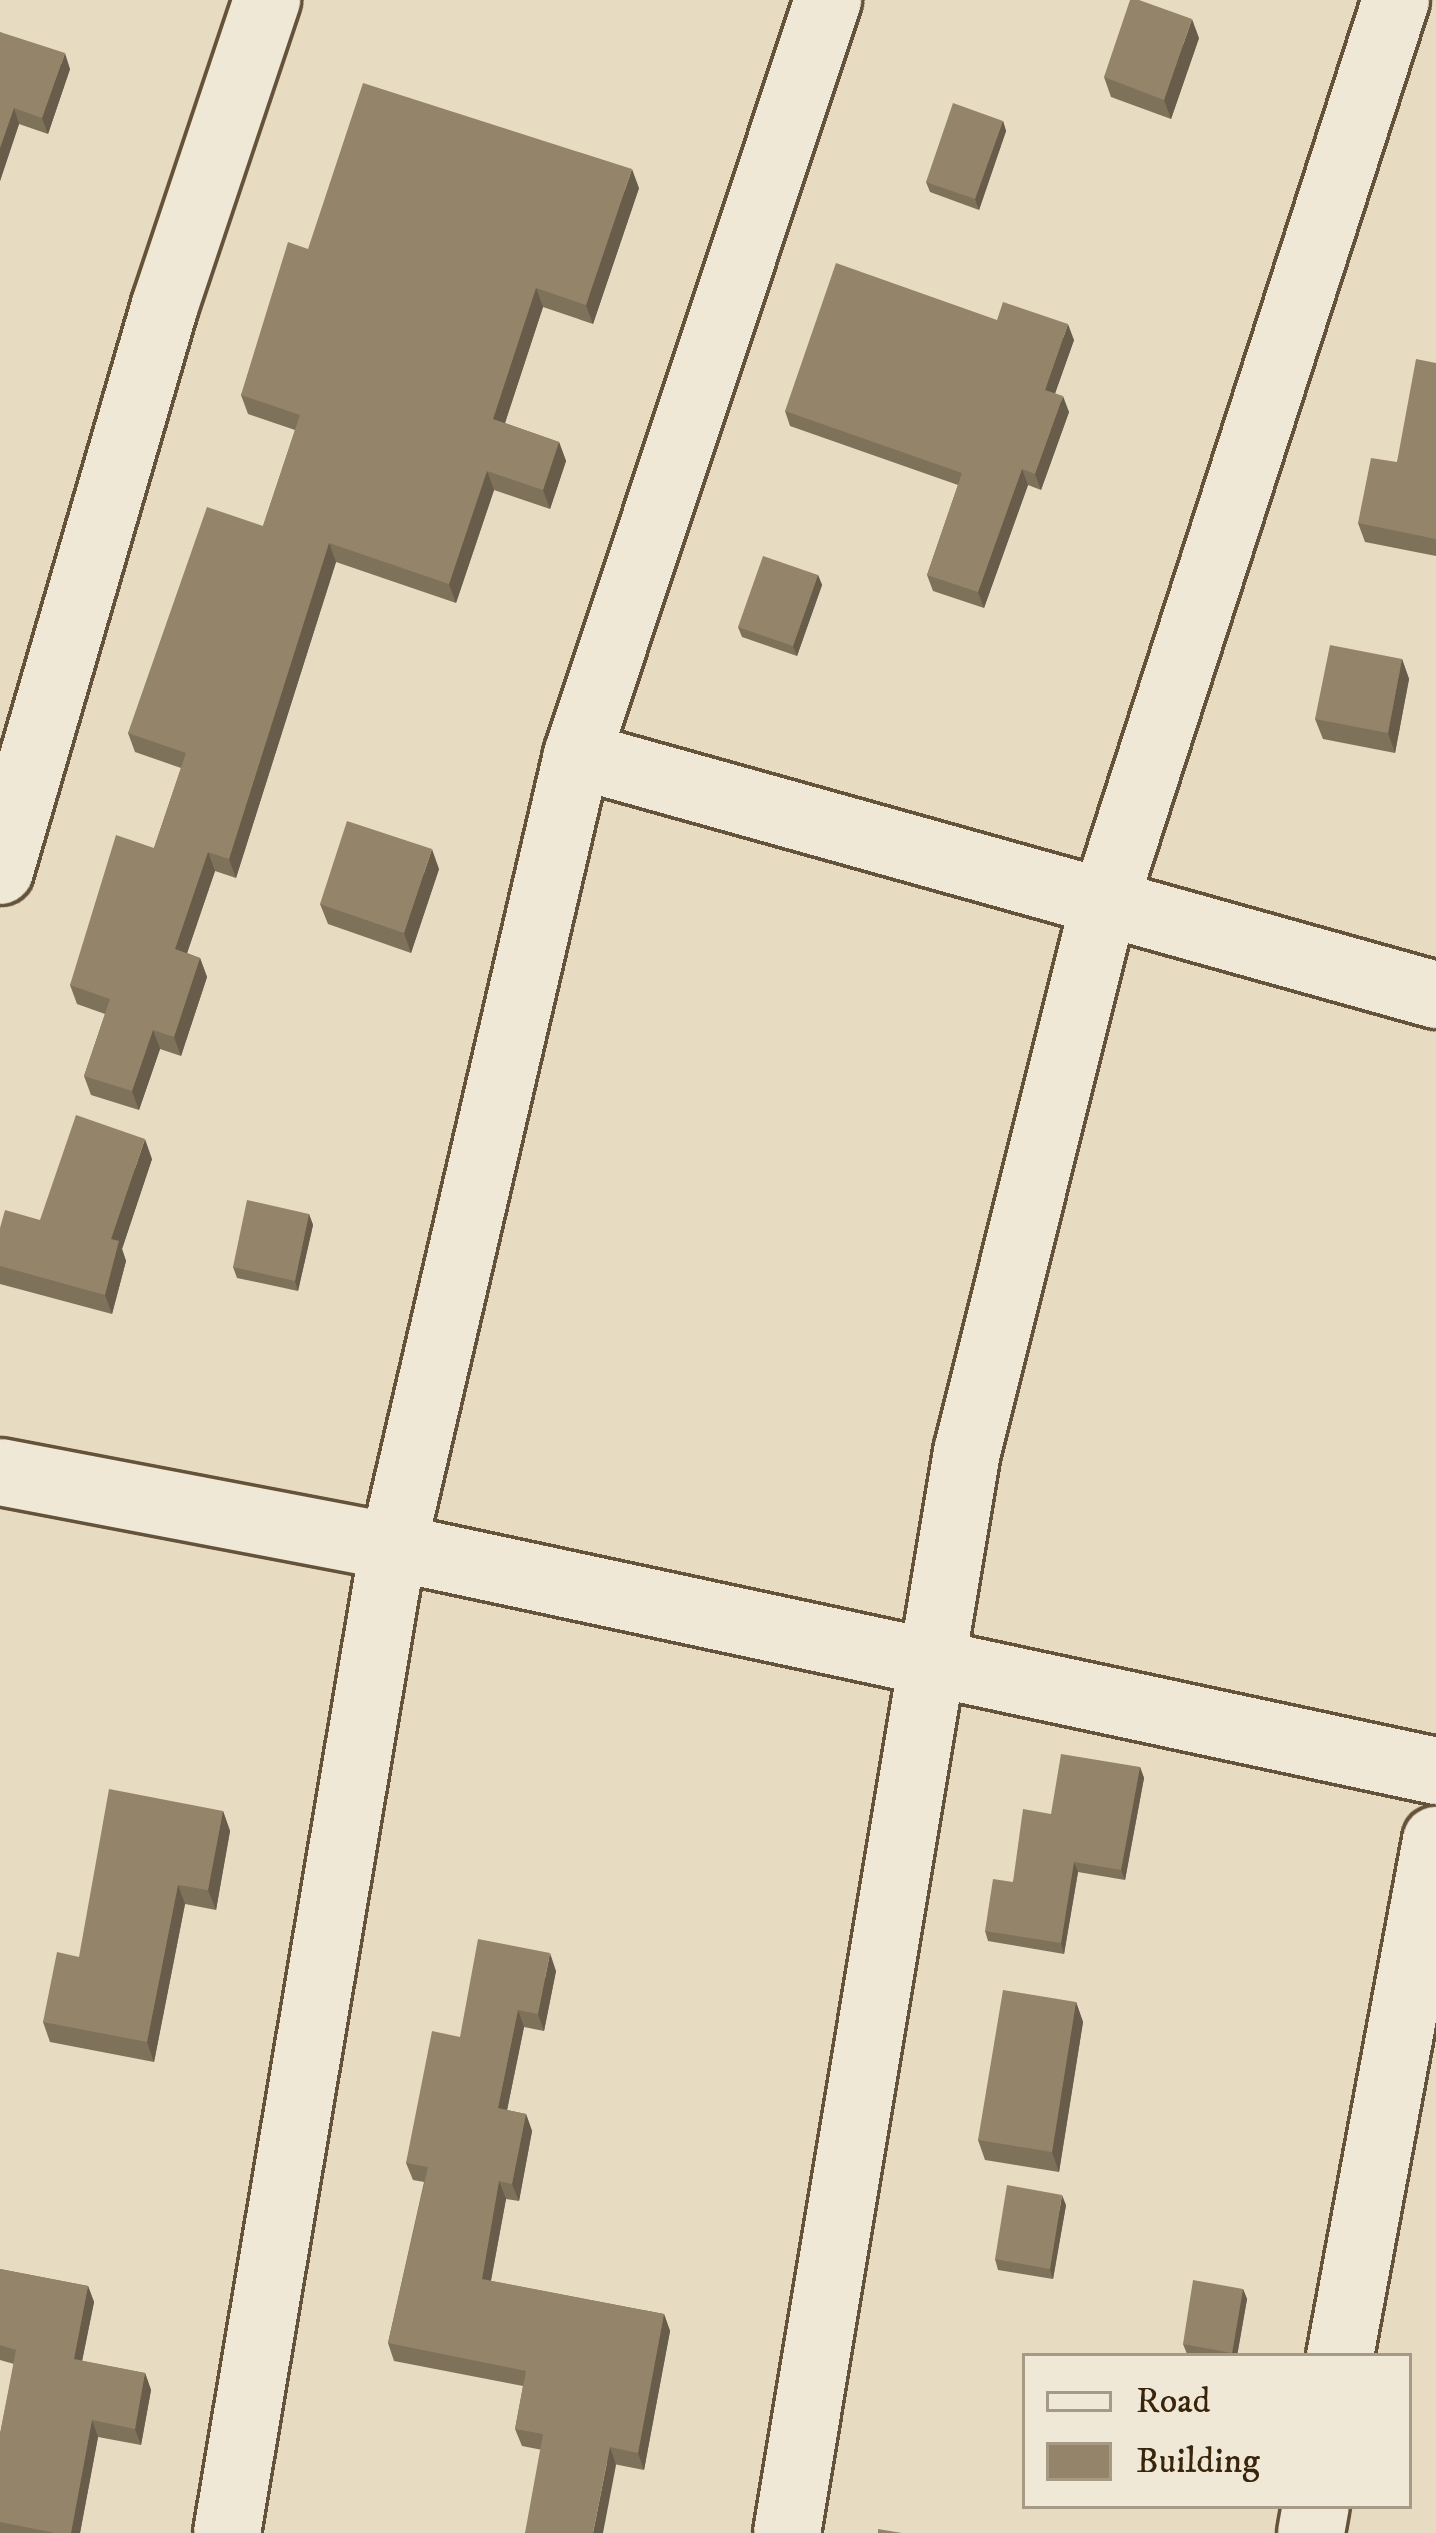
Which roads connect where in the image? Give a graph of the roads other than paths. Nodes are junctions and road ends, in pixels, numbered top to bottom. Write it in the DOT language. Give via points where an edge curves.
graph roads {
  1 [pos="267,0"];
  2 [pos="828,0"];
  3 [pos="1396,0"];
  4 [pos="577,755"];
  5 [pos="0,871"];
  6 [pos="1103,907"];
  7 [pos="1436,995"];
  8 [pos="0,1472"];
  9 [pos="393,1547"];
  10 [pos="926,1667"];
  11 [pos="1436,1771"];
  12 [pos="1436,1840"];
  13 [pos="1341,2353"];
  14 [pos="227,2533"];
  15 [pos="787,2533"];
  1 -- 5 [label="street" via="165,305"];
  2 -- 4 [label="street"];
  3 -- 6 [label="street"];
  4 -- 6 [label="street"];
  4 -- 9 [label="street"];
  6 -- 7 [label="street"];
  6 -- 10 [label="street" via="967,1452"];
  8 -- 9 [label="street"];
  9 -- 10 [label="street"];
  9 -- 14 [label="street"];
  10 -- 11 [label="street"];
  10 -- 15 [label="street"];
  12 -- 13 [label="street"];
}
